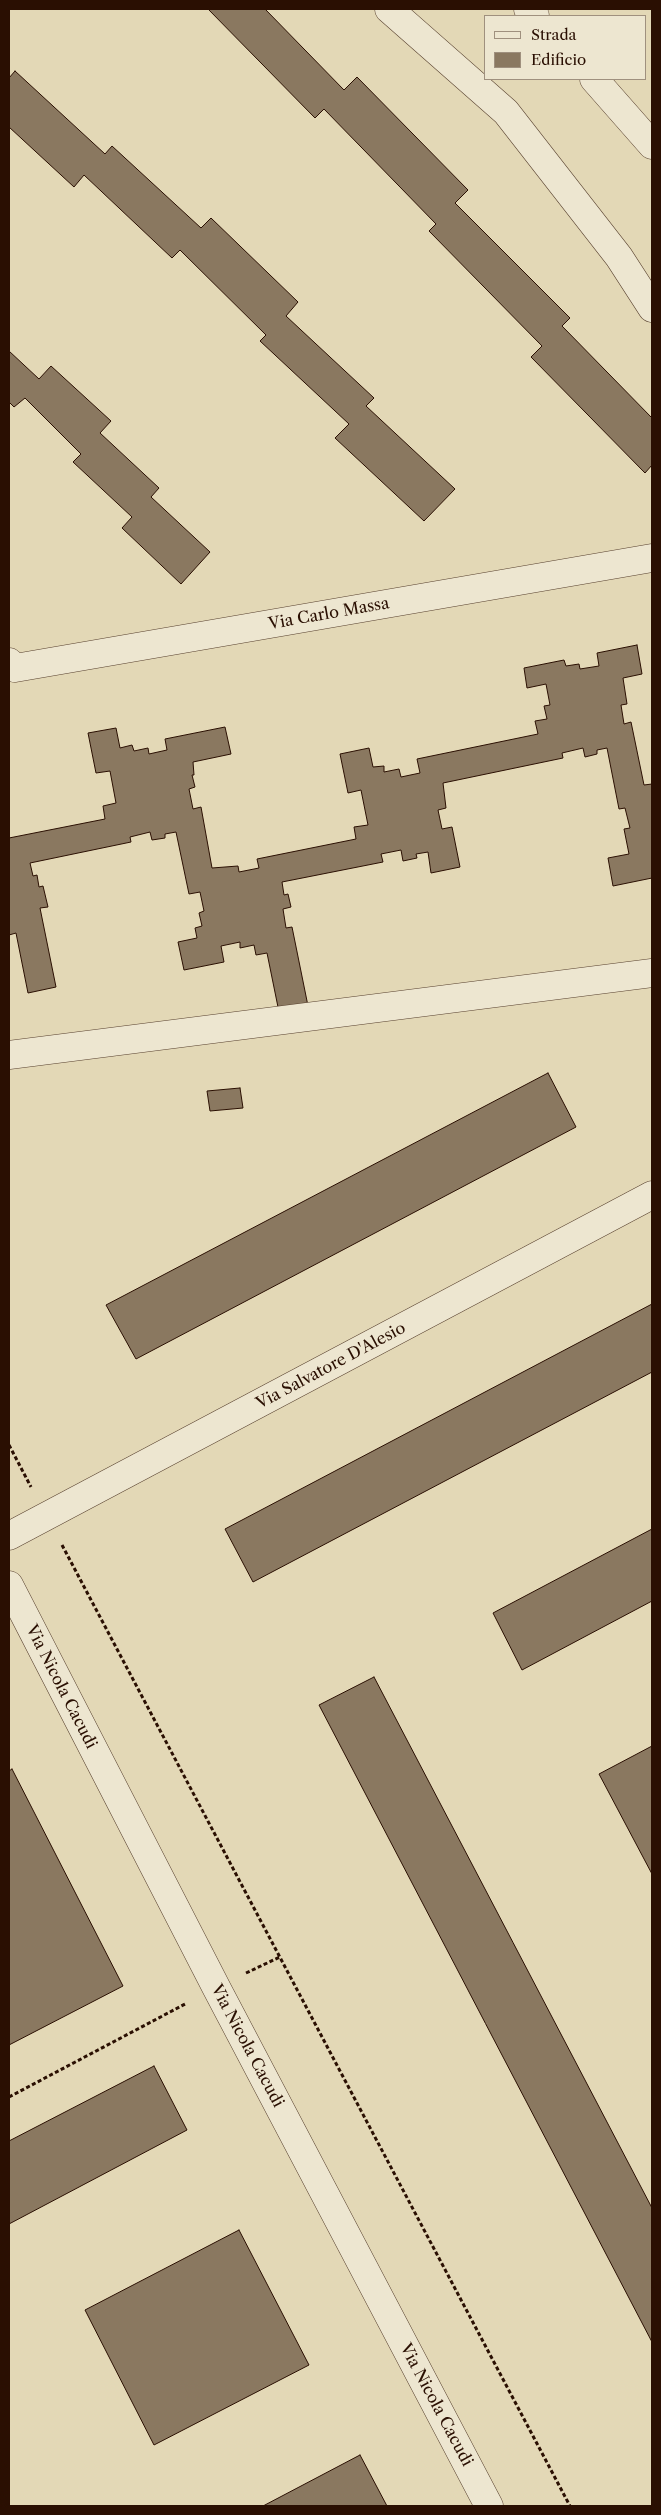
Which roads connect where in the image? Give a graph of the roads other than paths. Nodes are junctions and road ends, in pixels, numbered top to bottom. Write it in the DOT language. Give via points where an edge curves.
graph roads {
  1 [pos="389,9"];
  2 [pos="595,80"];
  3 [pos="652,145"];
  4 [pos="652,308"];
  5 [pos="652,558"];
  6 [pos="9,662"];
  7 [pos="652,973"];
  8 [pos="9,1055"];
  9 [pos="652,1195"];
  10 [pos="9,1536"];
  11 [pos="9,1585"];
  12 [pos="489,2506"];
  1 -- 4 [label="street" via="506,112 619,258"];
  2 -- 3 [label="street"];
  5 -- 6 [label="street, Via Carlo Massa" via="15,668"];
  7 -- 8 [label="street"];
  9 -- 10 [label="street, Via Salvatore D'Alesio"];
  11 -- 12 [label="street, Via Nicola Cacudi"];
}
